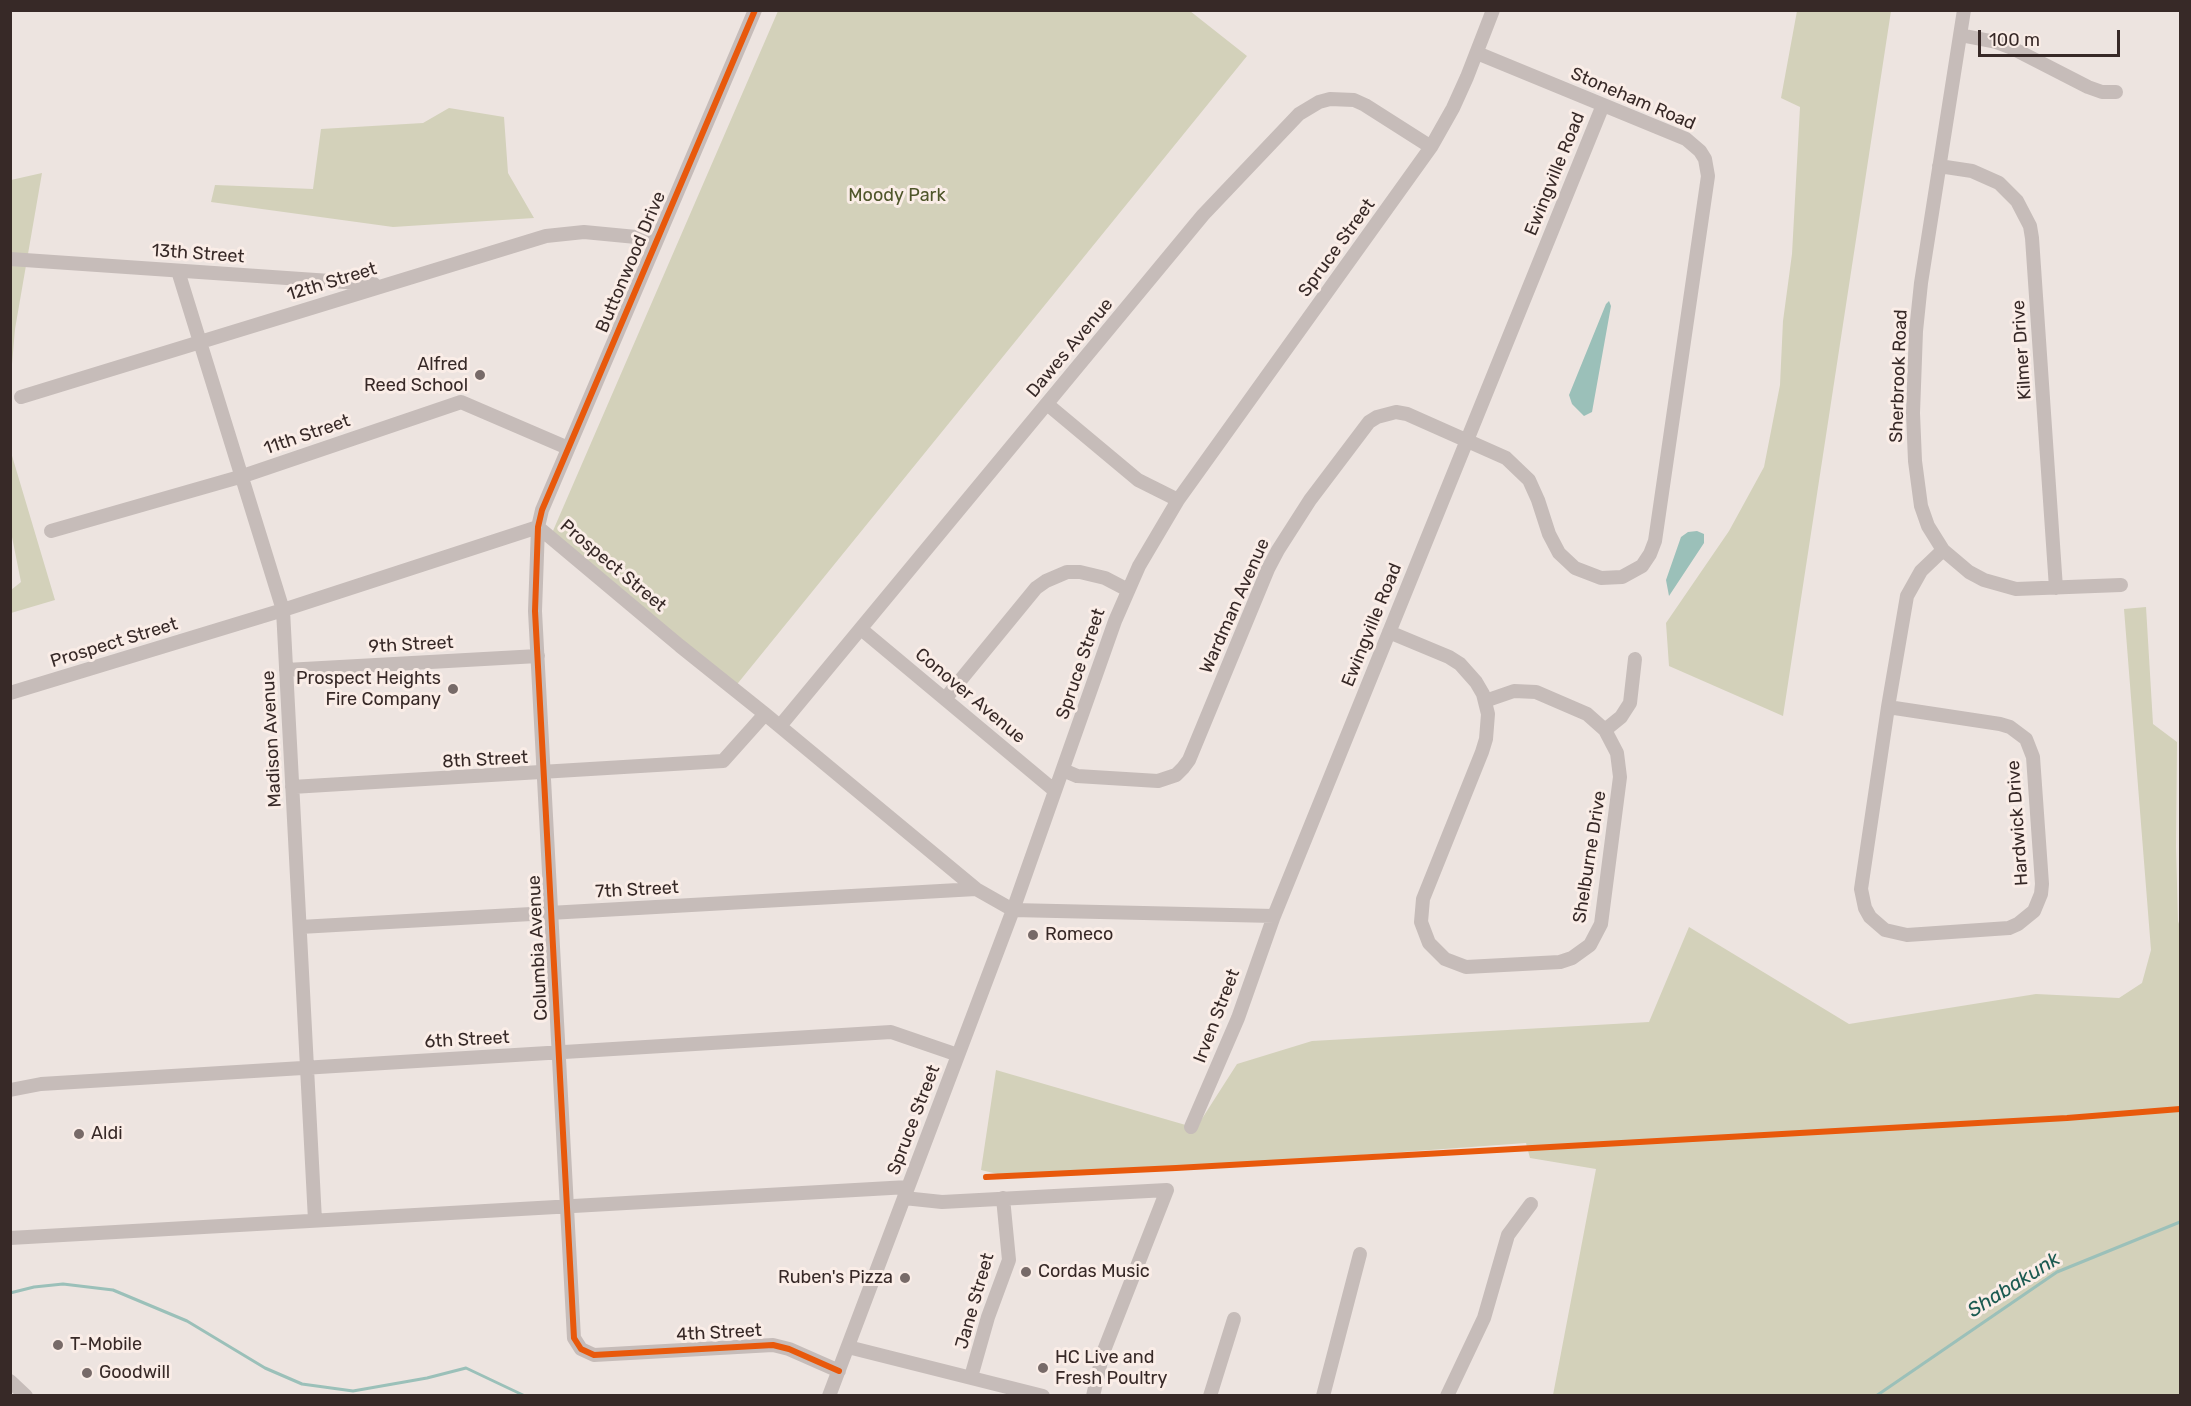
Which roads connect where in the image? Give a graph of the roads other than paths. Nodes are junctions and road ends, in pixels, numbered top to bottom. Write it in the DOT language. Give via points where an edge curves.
graph roads {
  1 [pos="755,10"];
  2 [pos="1493,10"];
  3 [pos="1964,10"];
  4 [pos="1960,35"];
  5 [pos="1477,53"];
  6 [pos="2116,92"];
  7 [pos="1602,105"];
  8 [pos="1431,147"];
  9 [pos="1939,166"];
  10 [pos="657,239"];
  11 [pos="10,259"];
  12 [pos="178,271"];
  13 [pos="384,285"];
  14 [pos="200,342"];
  15 [pos="21,397"];
  16 [pos="1047,404"];
  17 [pos="1466,440"];
  18 [pos="568,448"];
  19 [pos="243,476"];
  20 [pos="1178,500"];
  21 [pos="538,526"];
  22 [pos="51,531"];
  23 [pos="1944,550"];
  24 [pos="2121,585"];
  25 [pos="2056,588"];
  26 [pos="1128,590"];
  27 [pos="283,610"];
  28 [pos="861,628"];
  29 [pos="1389,632"];
  30 [pos="538,656"];
  31 [pos="1635,659"];
  32 [pos="286,670"];
  33 [pos="10,693"];
  34 [pos="945,699"];
  35 [pos="1485,701"];
  36 [pos="1888,707"];
  37 [pos="765,714"];
  38 [pos="780,726"];
  39 [pos="1605,730"];
  40 [pos="1063,770"];
  41 [pos="544,772"];
  42 [pos="292,787"];
  43 [pos="1055,791"];
  44 [pos="976,889"];
  45 [pos="1013,910"];
  46 [pos="551,913"];
  47 [pos="1274,916"];
  48 [pos="300,927"];
  49 [pos="559,1053"];
  50 [pos="958,1055"];
  51 [pos="307,1068"];
  52 [pos="10,1090"];
  53 [pos="1191,1127"];
  54 [pos="906,1192"];
  55 [pos="1004,1198"];
  56 [pos="1531,1204"];
  57 [pos="567,1205"];
  58 [pos="315,1220"];
  59 [pos="10,1238"];
  60 [pos="1360,1254"];
  61 [pos="1234,1319"];
  62 [pos="848,1347"];
  63 [pos="597,1355"];
  64 [pos="839,1371"];
  65 [pos="971,1377"];
  66 [pos="10,1381"];
  67 [pos="26,1395"];
  68 [pos="829,1395"];
  69 [pos="1043,1395"];
  70 [pos="1093,1395"];
  71 [pos="1210,1395"];
  72 [pos="1323,1395"];
  73 [pos="1447,1395"];
  1 -- 10 [label="street, Buttonwood Drive"];
  2 -- 5 [label="street, Spruce Street"];
  3 -- 4 [label="street, Sherbrook Road"];
  4 -- 6 [label="street" via="1996,42 2088,87"];
  4 -- 9 [label="street, Sherbrook Road"];
  5 -- 7 [label="street, Stoneham Road"];
  5 -- 8 [label="street, Spruce Street"];
  7 -- 17 [label="street, Ewingville Road"];
  7 -- 17 [label="street, Stoneham Road" via="1686,139 1705,159 1708,176 1650,554 1642,566 1612,579 1575,568 1559,553 1549,534 1530,480 1506,458"];
  8 -- 16 [label="street, Dawes Avenue" via="1354,100 1330,99 1308,108 1203,215"];
  8 -- 20 [label="street, Spruce Street"];
  9 -- 23 [label="street, Sherbrook Road" via="1921,283 1913,412 1922,506 1928,526"];
  9 -- 25 [label="street, Kilmer Drive" via="1972,171 1999,183 2017,201 2030,226"];
  10 -- 13 [label="street, 12th Street" via="584,232 546,236"];
  10 -- 18 [label="street, Buttonwood Drive"];
  11 -- 12 [label="street, 13th Street"];
  12 -- 13 [label="street, 13th Street"];
  12 -- 14 [label="street, Madison Avenue"];
  13 -- 14 [label="street, 12th Street"];
  14 -- 15 [label="street, 12th Street"];
  14 -- 19 [label="street, Madison Avenue"];
  16 -- 20 [label="street" via="1138,480"];
  16 -- 28 [label="street, Dawes Avenue"];
  17 -- 29 [label="street, Ewingville Road"];
  17 -- 40 [label="street, Wardman Avenue" via="1407,414 1387,413 1369,422 1278,550 1189,760 1176,775 1158,782 1077,776"];
  18 -- 19 [label="street, 11th Street" via="461,402"];
  18 -- 21 [label="street, Buttonwood Drive"];
  19 -- 22 [label="street, 11th Street"];
  19 -- 27 [label="street, Madison Avenue"];
  20 -- 26 [label="street, Spruce Street"];
  21 -- 27 [label="street, Prospect Street"];
  21 -- 30 [label="street, Columbia Avenue"];
  21 -- 37 [label="street, Prospect Street"];
  23 -- 25 [label="street, Sherbrook Road" via="1969,572 2000,586"];
  23 -- 36 [label="street, Hardwick Drive" via="1921,572 1907,596"];
  24 -- 25 [label="street, Sherbrook Road"];
  26 -- 34 [label="street" via="1105,578 1080,572 1046,581 1036,588"];
  26 -- 40 [label="street, Spruce Street"];
  27 -- 32 [label="street, Madison Avenue"];
  27 -- 33 [label="street, Prospect Street"];
  28 -- 34 [label="street, Conover Avenue"];
  28 -- 38 [label="street, Dawes Avenue"];
  29 -- 35 [label="street, Shelburne Drive" via="1460,664 1476,682"];
  29 -- 47 [label="street, Ewingville Road"];
  30 -- 32 [label="street, 9th Street"];
  30 -- 41 [label="street, Columbia Avenue"];
  31 -- 39 [label="street" via="1630,703"];
  32 -- 42 [label="street, Madison Avenue"];
  34 -- 43 [label="street, Conover Avenue"];
  35 -- 39 [label="street, Shelburne Drive" via="1514,691 1536,692 1580,710"];
  35 -- 39 [label="street, Shelburne Drive" via="1486,739 1421,911 1424,933 1436,952 1466,968 1560,962 1582,952 1596,936 1620,777 1617,753"];
  36 -- 36 [label="street, Hardwick Drive" via="1861,889 1870,917 1885,930 1907,935 2019,924 2034,910 2042,884 2033,757 2026,739 2000,724"];
  37 -- 38 [label="street, Prospect Street"];
  37 -- 41 [label="street, 8th Street" via="723,761"];
  38 -- 44 [label="street, Prospect Street"];
  40 -- 43 [label="street, Spruce Street"];
  41 -- 42 [label="street, 8th Street"];
  41 -- 46 [label="street, Columbia Avenue"];
  42 -- 48 [label="street, Madison Avenue"];
  43 -- 45 [label="street, Spruce Street"];
  44 -- 45 [label="street, Prospect Street"];
  44 -- 46 [label="street, 7th Street"];
  45 -- 47 [label="street"];
  45 -- 50 [label="street, Spruce Street"];
  46 -- 48 [label="street, 7th Street"];
  46 -- 49 [label="street, Columbia Avenue"];
  47 -- 53 [label="street, Irven Street" via="1238,1018"];
  48 -- 51 [label="street, Madison Avenue"];
  49 -- 50 [label="street, 6th Street" via="891,1032"];
  49 -- 51 [label="street, 6th Street"];
  49 -- 57 [label="street, Columbia Avenue"];
  50 -- 54 [label="street, Spruce Street"];
  51 -- 52 [label="street, 6th Street" via="41,1084"];
  51 -- 58 [label="street, Madison Avenue"];
  54 -- 55 [label="street" via="942,1202"];
  54 -- 57 [label="street"];
  54 -- 62 [label="street, Spruce Street"];
  55 -- 65 [label="street, Jane Street" via="1009,1260"];
  55 -- 70 [label="street" via="1167,1190 1103,1353"];
  56 -- 73 [label="street" via="1508,1235 1484,1318"];
  57 -- 58 [label="street"];
  57 -- 63 [label="street, Columbia Avenue" via="574,1338 581,1350"];
  58 -- 59 [label="street"];
  60 -- 72 [label="street"];
  61 -- 71 [label="street"];
  62 -- 64 [label="street, Spruce Street"];
  62 -- 65 [label="street"];
  63 -- 64 [label="street, 4th Street" via="773,1345"];
  64 -- 68 [label="street, Spruce Street"];
  65 -- 69 [label="street"];
  66 -- 67 [label="street"];
}
